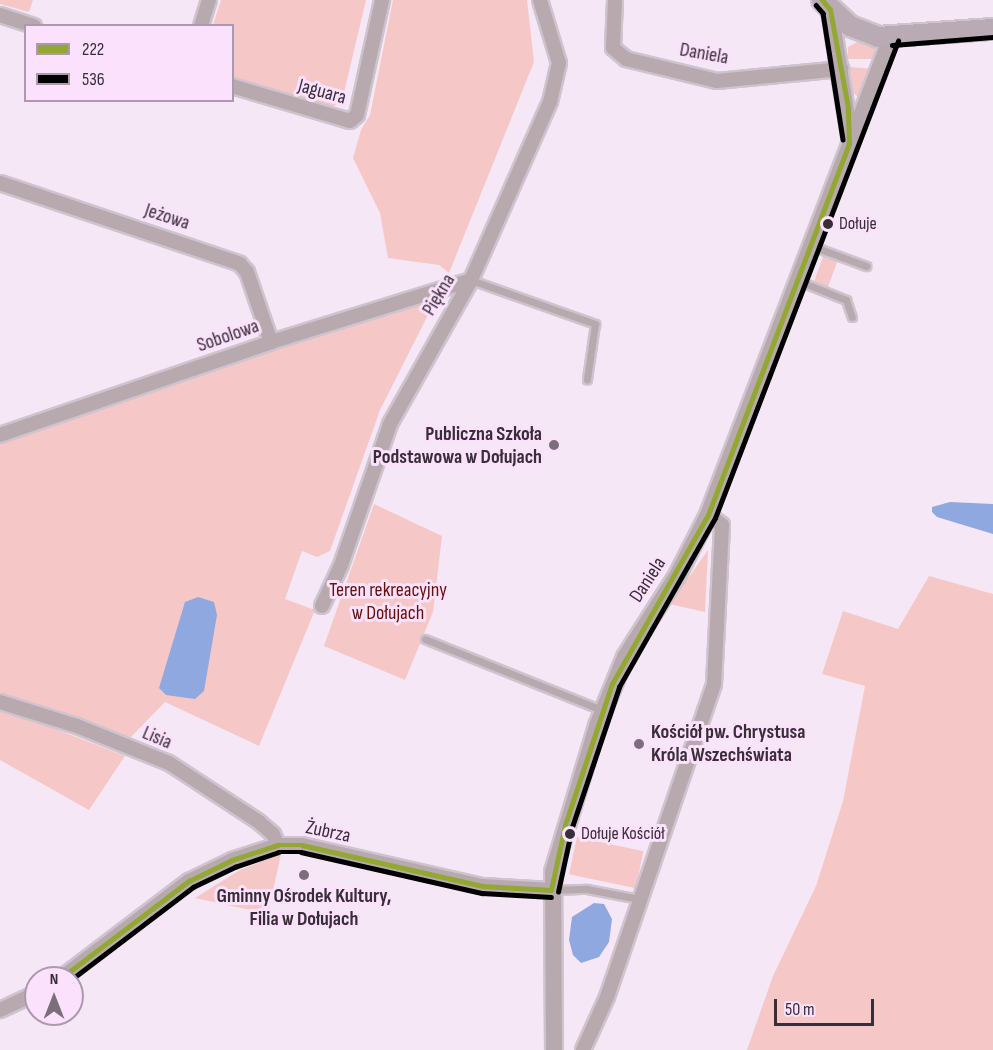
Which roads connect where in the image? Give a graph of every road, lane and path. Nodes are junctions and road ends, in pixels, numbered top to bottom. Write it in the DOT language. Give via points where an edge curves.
graph roads {
  1 [pos="209,0"];
  2 [pos="382,0"];
  3 [pos="540,0"];
  4 [pos="615,0"];
  5 [pos="826,5"];
  6 [pos="0,15"];
  7 [pos="28,24"];
  8 [pos="202,24"];
  9 [pos="993,30"];
  10 [pos="891,38"];
  11 [pos="841,69"];
  12 [pos="234,87"];
  13 [pos="849,144"];
  14 [pos="0,183"];
  15 [pos="812,246"];
  16 [pos="866,266"];
  17 [pos="471,280"];
  18 [pos="798,280"];
  19 [pos="852,317"];
  20 [pos="271,342"];
  21 [pos="587,380"];
  22 [pos="0,435"];
  23 [pos="708,515"];
  24 [pos="322,606"];
  25 [pos="425,639"];
  26 [pos="0,702"];
  27 [pos="602,710"];
  28 [pos="278,845"];
  29 [pos="551,890"];
  30 [pos="639,899"];
  31 [pos="77,966"];
  32 [pos="24,999"];
  33 [pos="0,1010"];
  34 [pos="554,1050"];
  35 [pos="583,1050"];
  1 -- 8 [label="street"];
  2 -- 12 [label="street, Jaguara" via="357,115 350,121"];
  3 -- 17 [label="street, Piękna" via="559,63 555,82"];
  4 -- 11 [label="street, Daniela" via="613,48 626,59 717,81"];
  5 -- 10 [label="main road" via="855,30"];
  5 -- 11 [label="street, Daniela"];
  6 -- 7 [label="street"];
  9 -- 10 [label="main road"];
  10 -- 13 [label="street, Daniela"];
  11 -- 13 [label="street, Daniela" via="850,121"];
  13 -- 15 [label="street, Daniela"];
  14 -- 20 [label="street, Jeżowa" via="240,264 247,272"];
  15 -- 16 [label="lane"];
  15 -- 18 [label="street, Daniela"];
  17 -- 20 [label="street, Sobolowa"];
  17 -- 21 [label="lane" via="595,324"];
  17 -- 24 [label="street, Piękna" via="390,424 341,565"];
  18 -- 19 [label="lane" via="846,300"];
  18 -- 23 [label="street, Daniela"];
  20 -- 22 [label="street, Sobolowa"];
  23 -- 27 [label="street, Daniela" via="678,574 628,651"];
  23 -- 30 [label="street" via="722,525 714,684"];
  25 -- 27 [label="lane"];
  26 -- 28 [label="street, Lisia" via="77,726 169,764 260,822"];
  27 -- 29 [label="street, Daniela" via="558,851"];
  28 -- 29 [label="street, Żubrza" via="302,845 483,886"];
  28 -- 31 [label="street, Żubrza" via="232,860 189,881"];
  29 -- 30 [label="lane" via="587,889"];
  29 -- 34 [label="street, Daniela"];
  30 -- 35 [label="street" via="607,997"];
  32 -- 33 [label="street"];
}
